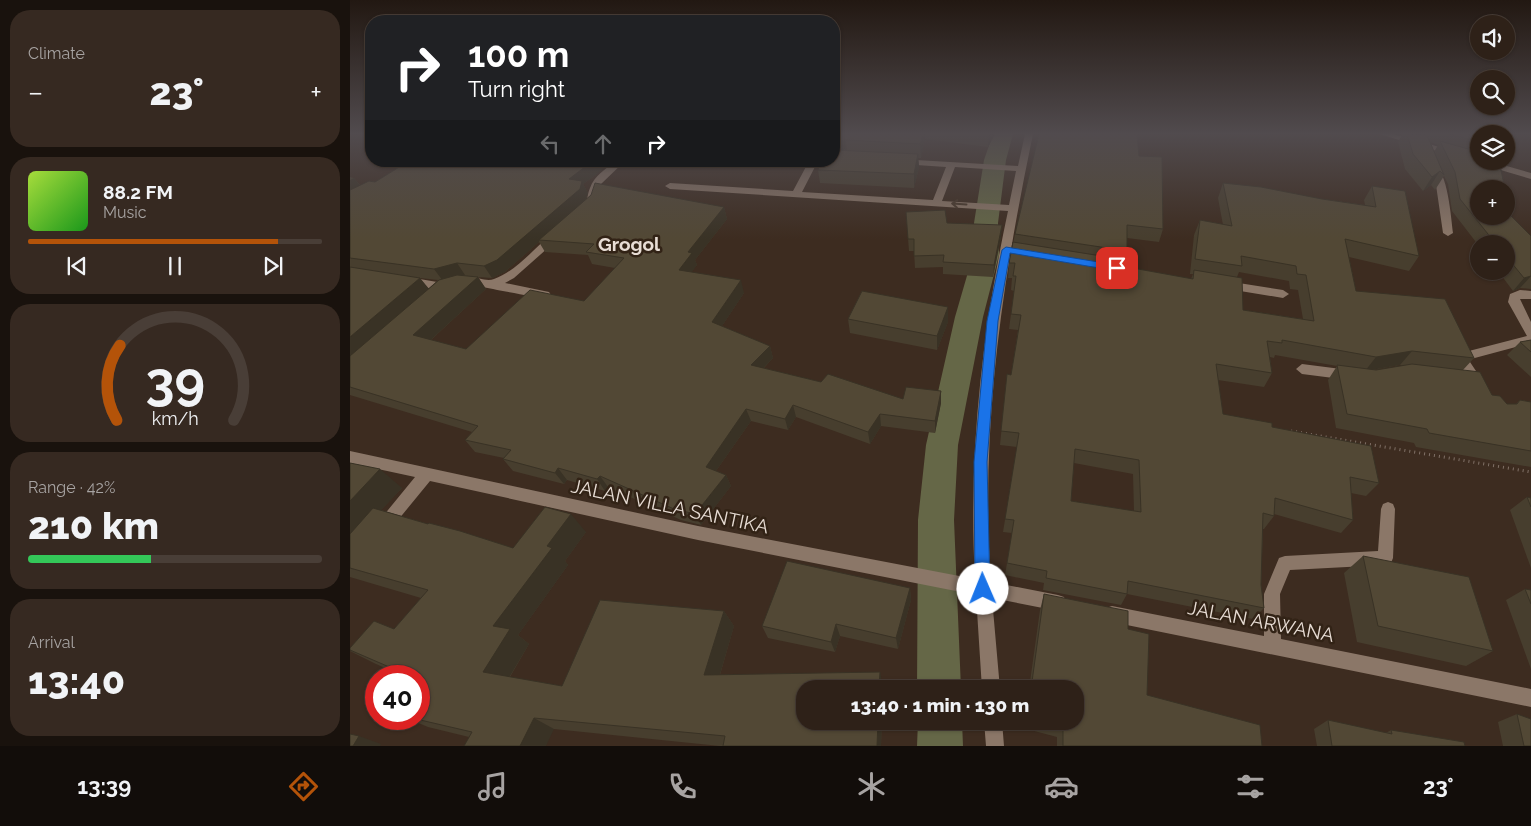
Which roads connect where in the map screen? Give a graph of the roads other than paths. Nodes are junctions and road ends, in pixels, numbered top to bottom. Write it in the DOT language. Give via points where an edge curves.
graph roads {
  1 [pos="1016,168"];
  2 [pos="611,169"];
  3 [pos="810,169"];
  4 [pos="950,169"];
  5 [pos="1434,169"];
  6 [pos="1510,170"];
  7 [pos="1531,176"];
  8 [pos="670,186"];
  9 [pos="795,195"];
  10 [pos="937,202"];
  11 [pos="1007,208"];
  12 [pos="577,216"];
  13 [pos="562,230"];
  14 [pos="1448,233"];
  15 [pos="396,279"];
  16 [pos="493,284"];
  17 [pos="1216,284"];
  18 [pos="443,287"];
  19 [pos="1283,294"];
  20 [pos="1531,295"];
  21 [pos="558,298"];
  22 [pos="429,300"];
  23 [pos="1531,333"];
  24 [pos="1531,340"];
  25 [pos="1302,368"];
  26 [pos="1365,378"];
  27 [pos="1457,378"];
  28 [pos="1476,380"];
  29 [pos="1486,397"];
  30 [pos="350,456"];
  31 [pos="426,475"];
  32 [pos="1388,509"];
  33 [pos="375,536"];
  34 [pos="983,589"];
  35 [pos="1070,606"];
  36 [pos="1099,611"];
  37 [pos="1273,645"];
  38 [pos="990,680"];
  39 [pos="1531,698"];
  40 [pos="994,730"];
  41 [pos="996,746"];
  1 -- 11 [label="street"];
  2 -- 12 [label="street" via="595,182 592,203"];
  3 -- 9 [label="street"];
  4 -- 10 [label="street"];
  5 -- 14 [label="street" via="1441,185"];
  6 -- 7 [label="street"];
  8 -- 9 [label="street"];
  9 -- 10 [label="street"];
  11 -- 10 [label="street, one-way"];
  11 -- 34 [label="street" via="1011,251 993,321 981,462"];
  13 -- 16 [label="street" via="510,276"];
  15 -- 18 [label="street"];
  16 -- 18 [label="street" via="465,281"];
  16 -- 21 [label="street"];
  17 -- 19 [label="street"];
  18 -- 22 [label="street"];
  20 -- 23 [label="street" via="1514,296 1514,302"];
  24 -- 28 [label="street" via="1465,356 1464,363"];
  25 -- 26 [label="street"];
  27 -- 28 [label="street"];
  28 -- 29 [label="street"];
  30 -- 31 [label="street, JALAN VILLA SANTIKA"];
  31 -- 33 [label="street"];
  31 -- 34 [label="street, JALAN VILLA SANTIKA"];
  32 -- 37 [label="street" via="1385,558 1284,563 1272,594"];
  34 -- 35 [label="street"];
  34 -- 38 [label="street"];
  36 -- 37 [label="street, JALAN ARWANA"];
  37 -- 39 [label="street, JALAN ARWANA"];
  40 -- 41 [label="street"];
}
